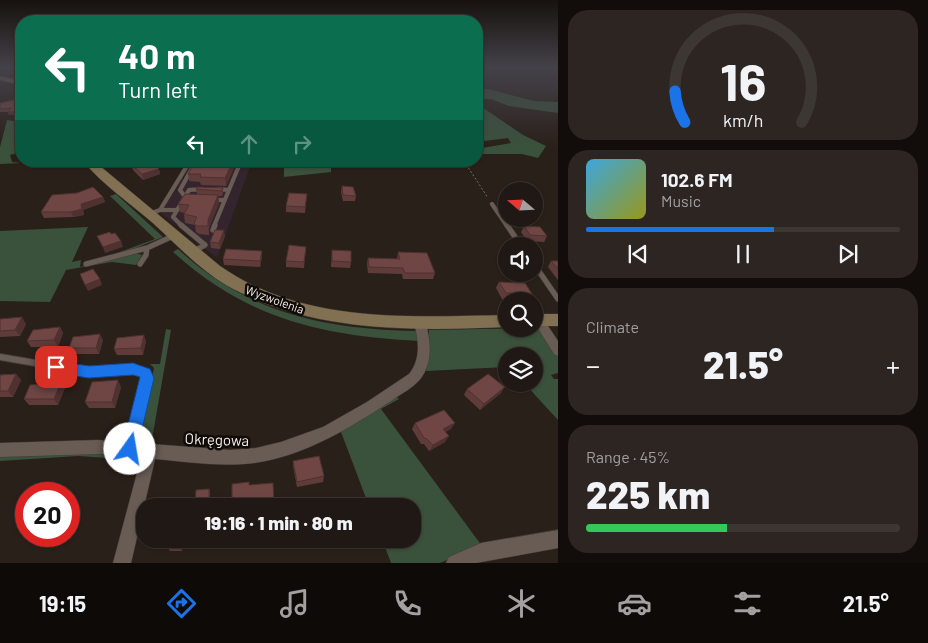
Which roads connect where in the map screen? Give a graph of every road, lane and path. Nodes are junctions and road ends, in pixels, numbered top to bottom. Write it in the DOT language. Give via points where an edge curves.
graph roads {
  1 [pos="96,167"];
  2 [pos="186,167"];
  3 [pos="193,167"];
  4 [pos="238,167"];
  5 [pos="468,167"];
  6 [pos="229,190"];
  7 [pos="184,198"];
  8 [pos="193,198"];
  9 [pos="209,199"];
  10 [pos="225,200"];
  11 [pos="492,204"];
  12 [pos="177,210"];
  13 [pos="154,212"];
  14 [pos="213,230"];
  15 [pos="173,235"];
  16 [pos="515,237"];
  17 [pos="147,248"];
  18 [pos="192,252"];
  19 [pos="86,264"];
  20 [pos="140,264"];
  21 [pos="543,277"];
  22 [pos="558,299"];
  23 [pos="543,320"];
  24 [pos="558,320"];
  25 [pos="498,321"];
  26 [pos="420,322"];
  27 [pos="543,330"];
  28 [pos="558,351"];
  29 [pos="0,357"];
  30 [pos="130,449"];
  31 [pos="0,450"];
  32 [pos="150,451"];
  33 [pos="558,539"];
  34 [pos="122,563"];
  35 [pos="455,563"];
  1 -- 13 [label="street, Wyzwolenia"];
  2 -- 13 [label="lane"];
  3 -- 7 [label="lane" via="180,190"];
  4 -- 6 [label="lane"];
  5 -- 11 [label="path"];
  6 -- 7 [label="lane" via="192,188"];
  6 -- 10 [label="lane"];
  7 -- 8 [label="lane"];
  7 -- 12 [label="lane"];
  9 -- 10 [label="lane"];
  10 -- 14 [label="lane"];
  11 -- 16 [label="lane"];
  12 -- 13 [label="lane"];
  12 -- 18 [label="lane" via="173,219 205,245"];
  13 -- 15 [label="street, Wyzwolenia"];
  15 -- 17 [label="lane"];
  15 -- 18 [label="street, Wyzwolenia"];
  17 -- 19 [label="lane"];
  17 -- 20 [label="lane"];
  18 -- 26 [label="street, Wyzwolenia" via="236,283 285,304 352,319"];
  21 -- 22 [label="lane"];
  23 -- 24 [label="street"];
  25 -- 26 [label="street, Wyzwolenia"];
  26 -- 32 [label="street, Okręgowa" via="424,350 419,372 340,426 297,446 248,457 223,458"];
  27 -- 28 [label="street"];
  29 -- 30 [label="lane" via="82,371 133,369 145,373 147,378"];
  30 -- 31 [label="street, Okręgowa" via="63,447"];
  30 -- 32 [label="street, Okręgowa"];
  32 -- 34 [label="street"];
  33 -- 35 [label="street" via="481,552"];
}
